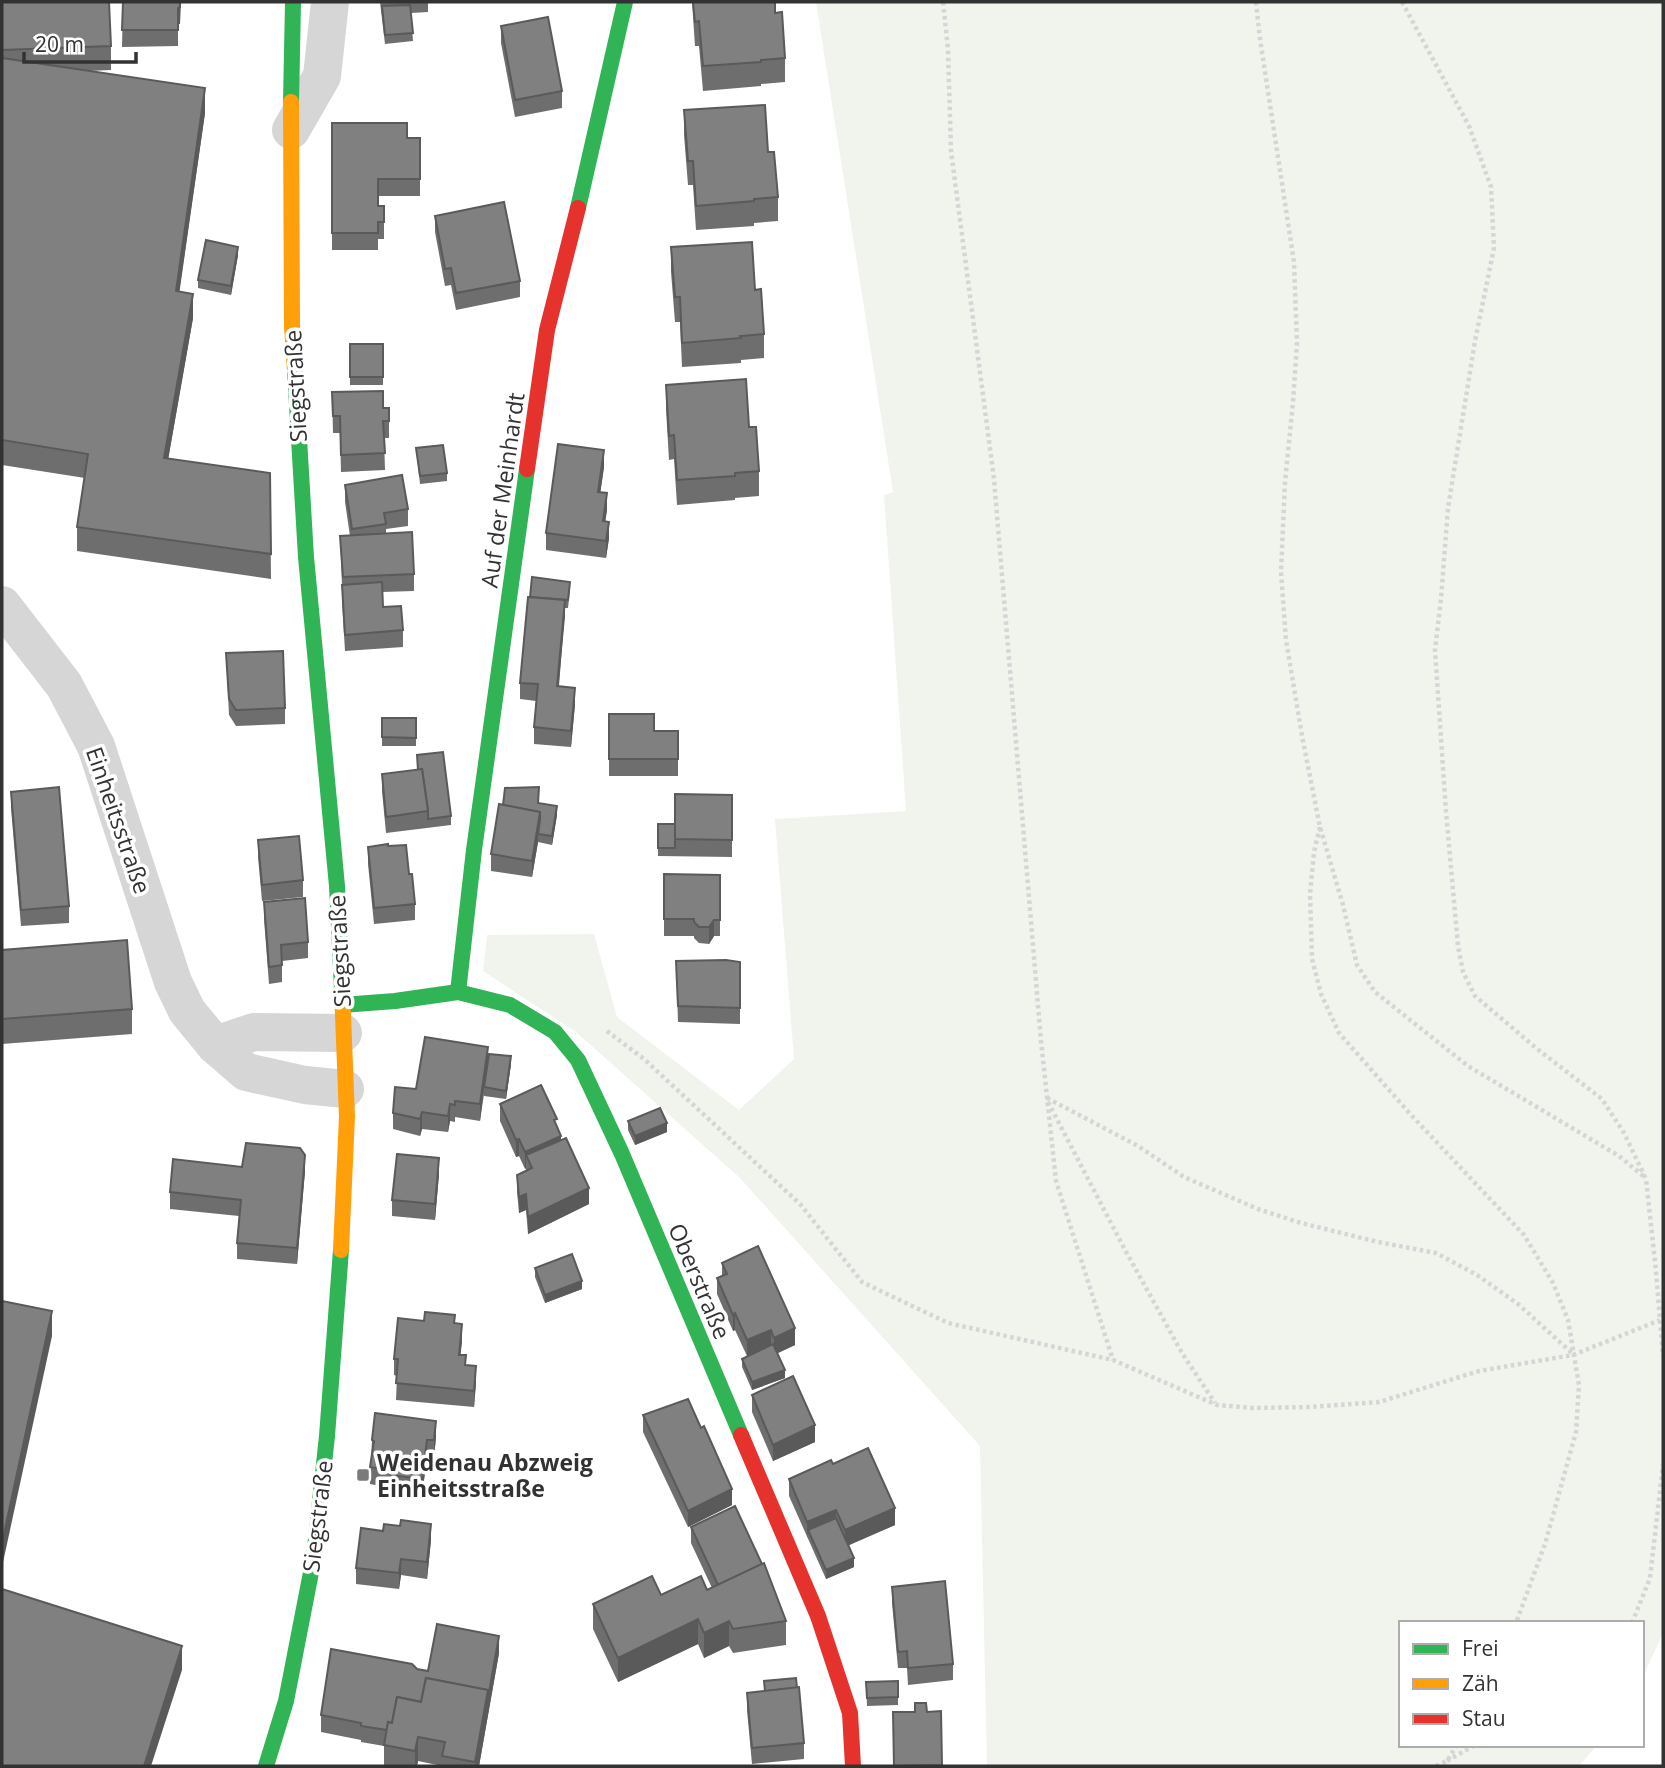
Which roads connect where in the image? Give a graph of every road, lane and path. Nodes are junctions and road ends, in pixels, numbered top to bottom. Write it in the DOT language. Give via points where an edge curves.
graph roads {
  1 [pos="293,2"];
  2 [pos="330,2"];
  3 [pos="625,2"];
  4 [pos="943,2"];
  5 [pos="1256,2"];
  6 [pos="1402,2"];
  7 [pos="291,130"];
  8 [pos="2,605"];
  9 [pos="1320,827"];
  10 [pos="458,992"];
  11 [pos="343,1019"];
  12 [pos="603,1028"];
  13 [pos="215,1045"];
  14 [pos="345,1089"];
  15 [pos="1046,1098"];
  16 [pos="1646,1179"];
  17 [pos="1660,1320"];
  18 [pos="1573,1354"];
  19 [pos="1663,1356"];
  20 [pos="1114,1360"];
  21 [pos="1217,1405"];
  22 [pos="1663,1465"];
  23 [pos="1517,1621"];
  24 [pos="1633,1621"];
  25 [pos="1456,1747"];
  26 [pos="1472,1747"];
  27 [pos="1447,1761"];
  28 [pos="266,1766"];
  29 [pos="853,1766"];
  30 [pos="1436,1766"];
  1 -- 7 [label="street, Siegstraße"];
  2 -- 7 [label="street" via="322,76"];
  3 -- 10 [label="street, Auf der Meinhardt" via="547,330"];
  4 -- 15 [label="path" via="951,151 994,479"];
  5 -- 9 [label="path" via="1294,262 1297,343 1281,572 1286,640"];
  6 -- 16 [label="path" via="1469,126 1491,187 1494,248 1448,508 1435,650 1463,972 1475,996 1602,1099"];
  7 -- 11 [label="street, Siegstraße" via="298,442 337,886"];
  8 -- 13 [label="street, Einheitsstraße" via="64,685 96,746 173,982 187,1011"];
  9 -- 16 [label="path" via="1357,965 1375,992 1468,1066 1619,1156"];
  9 -- 18 [label="path" via="1310,894 1312,959 1321,994 1339,1033 1524,1235 1553,1283"];
  10 -- 11 [label="street, Oberstraße" via="395,1001"];
  10 -- 29 [label="street, Oberstraße" via="510,1006 555,1032 578,1060 818,1616 850,1713"];
  11 -- 13 [label="street" via="254,1032"];
  11 -- 14 [label="street, Siegstraße"];
  12 -- 20 [label="path" via="644,1059 800,1205 862,1282 947,1323"];
  13 -- 14 [label="street, Einheitsstraße" via="246,1072"];
  14 -- 28 [label="street, Siegstraße" via="342,1241 314,1557 286,1701"];
  15 -- 18 [label="path" via="1138,1146 1184,1177 1258,1209 1436,1254 1518,1304"];
  15 -- 20 [label="path" via="1056,1181"];
  15 -- 21 [label="path" via="1182,1353"];
  16 -- 17 [label="path"];
  17 -- 18 [label="path"];
  17 -- 19 [label="path"];
  18 -- 21 [label="path" via="1479,1371 1379,1402 1276,1408"];
  18 -- 23 [label="path" via="1579,1385 1576,1432 1545,1544"];
  20 -- 21 [label="path"];
  22 -- 24 [label="path" via="1650,1578"];
  25 -- 27 [label="path"];
  26 -- 27 [label="path"];
  27 -- 30 [label="path"];
}
